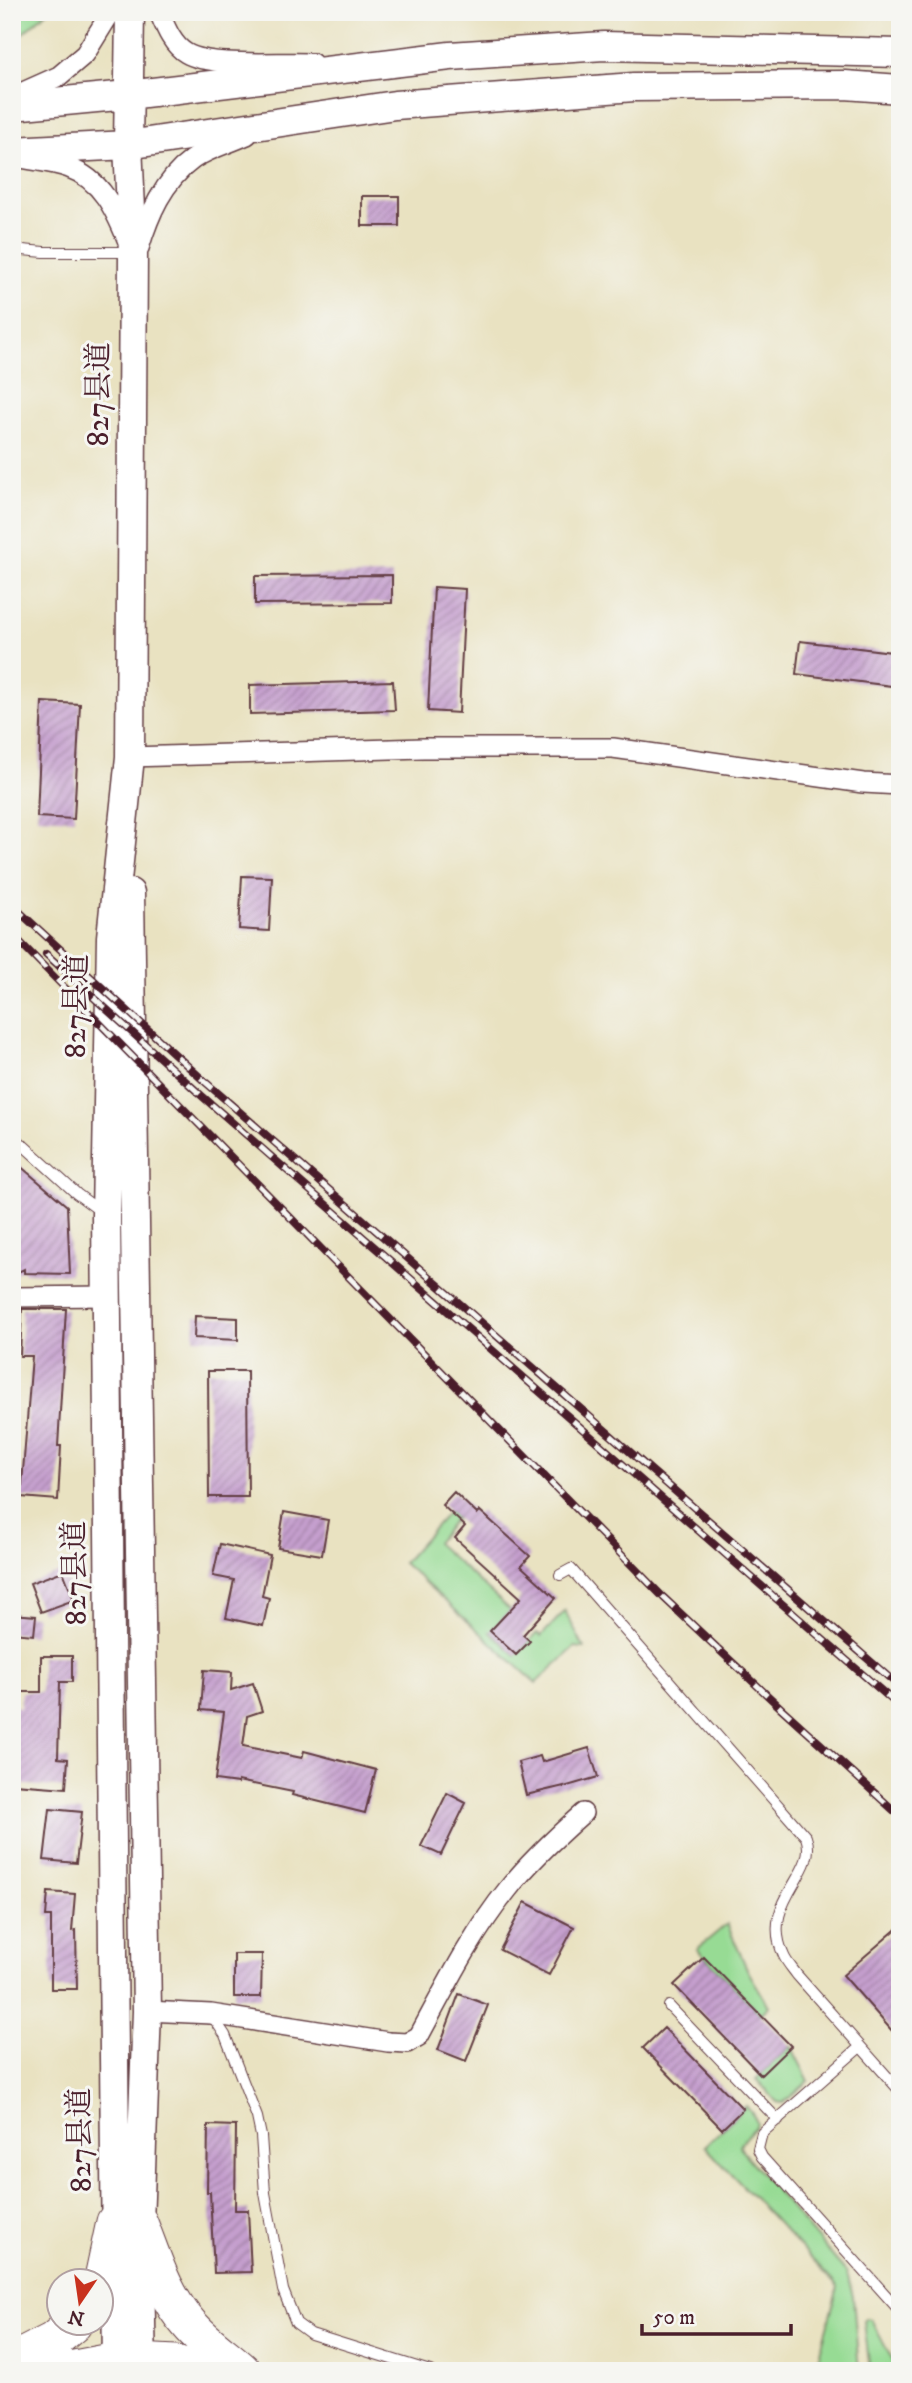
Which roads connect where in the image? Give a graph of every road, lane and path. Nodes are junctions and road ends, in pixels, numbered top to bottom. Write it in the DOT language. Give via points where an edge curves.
graph roads {
  1 [pos="111,12"];
  2 [pos="130,12"];
  3 [pos="159,12"];
  4 [pos="900,53"];
  5 [pos="365,67"];
  6 [pos="900,89"];
  7 [pos="128,95"];
  8 [pos="12,97"];
  9 [pos="12,106"];
  10 [pos="275,123"];
  11 [pos="128,145"];
  12 [pos="12,151"];
  13 [pos="12,157"];
  14 [pos="12,249"];
  15 [pos="133,259"];
  16 [pos="129,767"];
  17 [pos="900,785"];
  18 [pos="12,1135"];
  19 [pos="106,1215"];
  20 [pos="107,1296"];
  21 [pos="12,1297"];
  22 [pos="560,1575"];
  23 [pos="583,1813"];
  24 [pos="669,2006"];
  25 [pos="147,2011"];
  26 [pos="211,2014"];
  27 [pos="860,2047"];
  28 [pos="900,2091"];
  29 [pos="778,2120"];
  30 [pos="127,2222"];
  31 [pos="108,2268"];
  32 [pos="900,2311"];
  33 [pos="56,2338"];
  34 [pos="12,2362"];
  35 [pos="130,2367"];
  36 [pos="64,2371"];
  37 [pos="197,2371"];
  38 [pos="242,2371"];
  39 [pos="429,2371"];
  1 -- 8 [label="street" via="85,54 59,76"];
  2 -- 7 [label="main road, 827县道"];
  3 -- 5 [label="street" via="184,53 206,60"];
  4 -- 5 [label="main road" via="604,46 450,56"];
  5 -- 7 [label="main road"];
  6 -- 10 [label="main road" via="845,85 634,87 395,105"];
  7 -- 9 [label="main road"];
  7 -- 11 [label="main road, 827县道"];
  10 -- 11 [label="main road"];
  10 -- 15 [label="street" via="194,158 170,179"];
  11 -- 12 [label="main road"];
  11 -- 15 [label="main road, 827县道"];
  13 -- 15 [label="street" via="70,168 93,181 114,206"];
  14 -- 15 [label="lane"];
  15 -- 16 [label="main road, 827县道"];
  16 -- 17 [label="street" via="423,748 613,748"];
  16 -- 19 [label="main road, 827县道" via="111,937"];
  16 -- 25 [label="main road, 827县道"];
  18 -- 19 [label="lane"];
  19 -- 20 [label="main road, 827县道"];
  20 -- 21 [label="street"];
  20 -- 30 [label="main road, 827县道"];
  22 -- 27 [label="lane" via="572,1569 806,1837 808,1858 779,1913 777,1934 797,1975"];
  23 -- 26 [label="street" via="508,1890 466,1950 419,2036 407,2043"];
  24 -- 29 [label="lane"];
  25 -- 26 [label="street"];
  25 -- 30 [label="main road, 827县道"];
  26 -- 39 [label="lane" via="225,2035 257,2117 283,2290 296,2323 311,2334"];
  27 -- 28 [label="lane"];
  27 -- 29 [label="lane"];
  29 -- 32 [label="lane" via="762,2133 758,2149 762,2158"];
  30 -- 31 [label="highway"];
  30 -- 35 [label="main road, 827县道"];
  30 -- 38 [label="highway" via="177,2310 212,2348"];
  33 -- 34 [label="highway"];
  35 -- 36 [label="highway"];
  35 -- 37 [label="highway" via="176,2364"];
}
